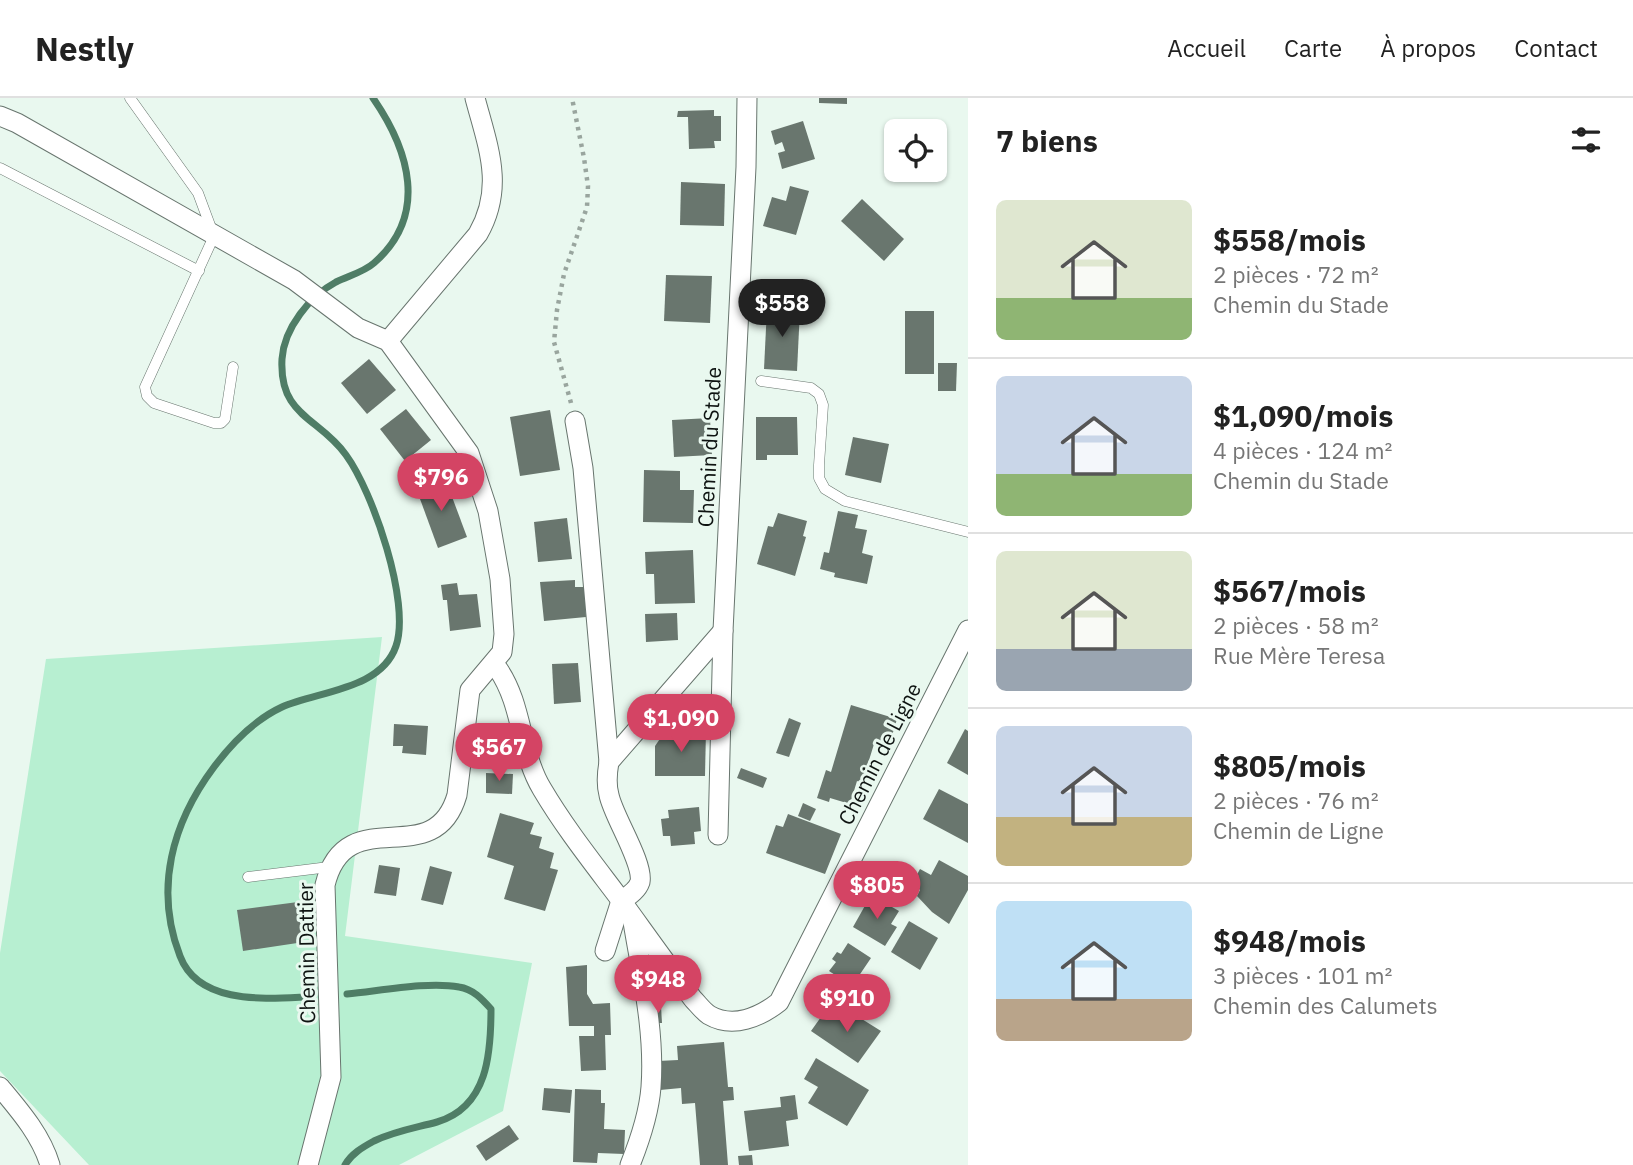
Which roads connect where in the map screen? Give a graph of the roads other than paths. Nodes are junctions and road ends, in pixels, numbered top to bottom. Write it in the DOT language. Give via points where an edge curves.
graph roads {
  1 [pos="130,98"];
  2 [pos="475,98"];
  3 [pos="747,98"];
  4 [pos="0,116"];
  5 [pos="0,168"];
  6 [pos="214,236"];
  7 [pos="199,271"];
  8 [pos="388,341"];
  9 [pos="233,367"];
  10 [pos="761,381"];
  11 [pos="575,421"];
  12 [pos="968,532"];
  13 [pos="968,629"];
  14 [pos="723,631"];
  15 [pos="491,667"];
  16 [pos="609,762"];
  17 [pos="718,835"];
  18 [pos="329,867"];
  19 [pos="248,877"];
  20 [pos="621,901"];
  21 [pos="632,918"];
  22 [pos="605,951"];
  23 [pos="0,1087"];
  24 [pos="50,1165"];
  25 [pos="307,1165"];
  26 [pos="630,1165"];
  1 -- 6 [label="lane" via="198,192"];
  2 -- 8 [label="street" via="494,183 487,219"];
  3 -- 14 [label="street, Chemin du Stade"];
  4 -- 6 [label="street"];
  5 -- 7 [label="lane"];
  6 -- 7 [label="lane"];
  6 -- 8 [label="street" via="294,281 358,328"];
  7 -- 9 [label="lane" via="145,387 147,396 154,403 221,423"];
  8 -- 15 [label="street, Chemin Dattier" via="469,453 488,511 505,634 502,652"];
  10 -- 12 [label="lane" via="811,387 819,394 823,405 819,478 825,489 845,501"];
  11 -- 16 [label="street"];
  13 -- 21 [label="street, Chemin de Ligne" via="779,1002 762,1015 741,1021 709,1014"];
  14 -- 16 [label="street"];
  14 -- 17 [label="street, Chemin du Stade"];
  15 -- 18 [label="street, Chemin Dattier" via="470,690 453,810 428,832 411,838 363,840 343,849"];
  15 -- 20 [label="street, Chemin de Ligne" via="503,676 515,703 540,787"];
  16 -- 20 [label="street" via="609,798 640,880 636,890"];
  18 -- 19 [label="lane"];
  18 -- 25 [label="street, Chemin Dattier" via="325,885 331,1077"];
  20 -- 21 [label="street, Chemin de Ligne"];
  20 -- 22 [label="street"];
  21 -- 26 [label="street" via="649,1020 651,1086"];
  23 -- 24 [label="street" via="28,1121"];
}
